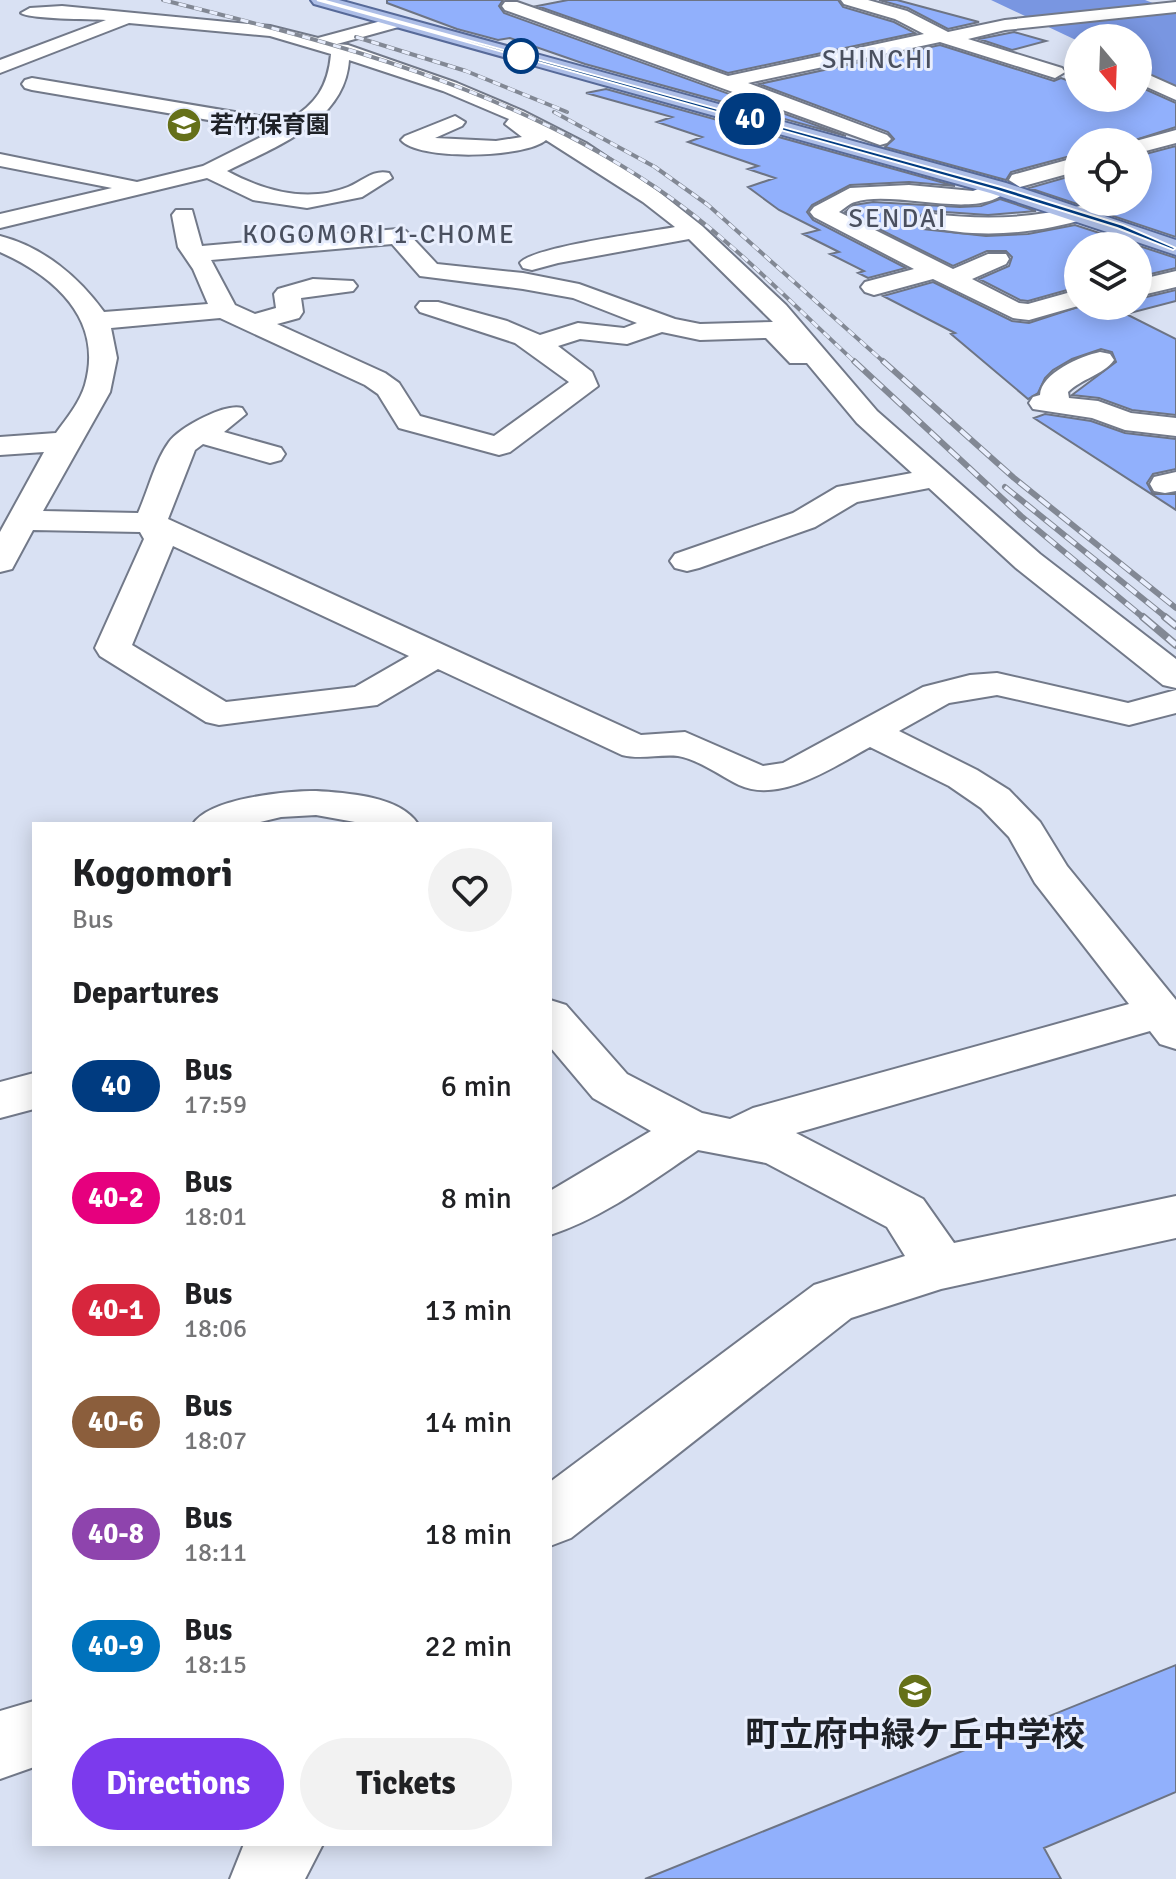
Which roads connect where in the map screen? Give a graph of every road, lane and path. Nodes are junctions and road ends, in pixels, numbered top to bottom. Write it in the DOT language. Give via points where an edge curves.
graph roads {
  1 [pos="110,0"];
  2 [pos="320,0"];
  3 [pos="544,0"];
  4 [pos="850,0"];
  5 [pos="988,6"];
  6 [pos="1172,8"];
  7 [pos="129,18"];
  8 [pos="25,19"];
  9 [pos="396,22"];
  10 [pos="1029,22"];
  11 [pos="183,23"];
  12 [pos="1051,35"];
  13 [pos="944,37"];
  14 [pos="142,40"];
  15 [pos="315,45"];
  16 [pos="341,49"];
  17 [pos="73,68"];
  18 [pos="402,69"];
  19 [pos="0,70"];
  20 [pos="1055,72"];
  21 [pos="39,82"];
  22 [pos="727,82"];
  23 [pos="1152,83"];
  24 [pos="11,93"];
  25 [pos="1176,94"];
  26 [pos="455,122"];
  27 [pos="292,128"];
  28 [pos="1176,136"];
  29 [pos="880,139"];
  30 [pos="1152,143"];
  31 [pos="457,146"];
  32 [pos="366,159"];
  33 [pos="0,160"];
  34 [pos="605,165"];
  35 [pos="396,167"];
  36 [pos="564,168"];
  37 [pos="1064,168"];
  38 [pos="210,171"];
  39 [pos="1009,184"];
  40 [pos="143,187"];
  41 [pos="1064,206"];
  42 [pos="910,214"];
  43 [pos="184,215"];
  44 [pos="1072,216"];
  45 [pos="1088,216"];
  46 [pos="0,221"];
  47 [pos="1000,227"];
  48 [pos="694,231"];
  49 [pos="0,243"];
  50 [pos="1176,248"];
  51 [pos="1042,249"];
  52 [pos="195,254"];
  53 [pos="538,254"];
  54 [pos="964,254"];
  55 [pos="997,259"];
  56 [pos="41,263"];
  57 [pos="13,272"];
  58 [pos="943,275"];
  59 [pos="1176,279"];
  60 [pos="1152,285"];
  61 [pos="344,286"];
  62 [pos="874,287"];
  63 [pos="1064,302"];
  64 [pos="429,307"];
  65 [pos="224,310"];
  66 [pos="97,321"];
  67 [pos="663,322"];
  68 [pos="251,324"];
  69 [pos="538,344"];
  70 [pos="817,358"];
  71 [pos="1100,360"];
  72 [pos="232,414"];
  73 [pos="1176,427"];
  74 [pos="199,434"];
  75 [pos="66,441"];
  76 [pos="0,446"];
  77 [pos="270,454"];
  78 [pos="935,478"];
  79 [pos="23,520"];
  80 [pos="150,523"];
  81 [pos="687,561"];
  82 [pos="0,562"];
  83 [pos="434,656"];
  84 [pos="1176,677"];
  85 [pos="1176,701"];
  86 [pos="871,732"];
  87 [pos="219,822"];
  88 [pos="395,822"];
  89 [pos="552,1018"];
  90 [pos="1168,1022"];
  91 [pos="32,1092"];
  92 [pos="0,1100"];
  93 [pos="691,1130"];
  94 [pos="739,1139"];
  95 [pos="552,1214"];
  96 [pos="1176,1217"];
  97 [pos="941,1267"];
  98 [pos="552,1516"];
  99 [pos="32,1735"];
  100 [pos="0,1745"];
  101 [pos="286,1846"];
  102 [pos="265,1879"];
  1 -- 7 [label="street" via="149,6"];
  2 -- 9 [label="main road"];
  3 -- 22 [label="street" via="511,6"];
  4 -- 13 [label="street" via="901,15"];
  5 -- 10 [label="street"];
  6 -- 10 [label="street"];
  7 -- 8 [label="street" via="85,13"];
  7 -- 11 [label="street"];
  7 -- 19 [label="street"];
  9 -- 15 [label="street"];
  9 -- 39 [label="main road"];
  10 -- 12 [label="street"];
  10 -- 13 [label="street"];
  11 -- 14 [label="street"];
  11 -- 15 [label="street" via="270,31"];
  13 -- 20 [label="street"];
  13 -- 22 [label="street"];
  15 -- 16 [label="street"];
  16 -- 18 [label="street"];
  16 -- 27 [label="street" via="331,96"];
  17 -- 21 [label="street"];
  18 -- 31 [label="street" via="395,74 537,136 521,144"];
  18 -- 34 [label="street" via="516,115"];
  19 -- 21 [label="street"];
  21 -- 24 [label="street"];
  21 -- 27 [label="street"];
  22 -- 29 [label="street"];
  23 -- 25 [label="street"];
  26 -- 31 [label="street" via="412,140"];
  27 -- 38 [label="street"];
  28 -- 30 [label="street"];
  31 -- 35 [label="street" via="427,163"];
  32 -- 35 [label="street"];
  33 -- 40 [label="street"];
  34 -- 36 [label="street"];
  34 -- 48 [label="street"];
  35 -- 38 [label="street" via="358,190 312,200 258,194"];
  37 -- 39 [label="street"];
  38 -- 40 [label="street"];
  39 -- 41 [label="main road"];
  39 -- 58 [label="street" via="976,198 909,192 850,195 822,212"];
  40 -- 46 [label="street"];
  42 -- 47 [label="street"];
  43 -- 52 [label="street"];
  44 -- 47 [label="street"];
  45 -- 50 [label="main road"];
  47 -- 51 [label="street"];
  47 -- 54 [label="street"];
  48 -- 53 [label="street"];
  48 -- 70 [label="street"];
  49 -- 56 [label="street"];
  52 -- 65 [label="street"];
  52 -- 67 [label="street" via="398,236 429,271 579,292"];
  55 -- 58 [label="street"];
  56 -- 57 [label="street"];
  56 -- 66 [label="street" via="79,293"];
  58 -- 62 [label="street"];
  58 -- 63 [label="street" via="1013,310 1029,312"];
  59 -- 60 [label="street"];
  61 -- 68 [label="street" via="298,289 287,294 290,312"];
  64 -- 69 [label="street"];
  65 -- 66 [label="street"];
  65 -- 68 [label="street"];
  66 -- 75 [label="street" via="102,372 93,398"];
  67 -- 69 [label="street" via="627,336 578,331"];
  67 -- 70 [label="street" via="711,333 771,330 802,359"];
  68 -- 69 [label="street" via="375,379 389,389 409,422 499,446 584,386 582,378"];
  70 -- 78 [label="street" via="867,417"];
  71 -- 73 [label="street" via="1067,377 1053,391 1050,404"];
  72 -- 74 [label="street"];
  74 -- 77 [label="street"];
  74 -- 80 [label="street" via="182,445"];
  75 -- 76 [label="street"];
  75 -- 79 [label="street"];
  78 -- 81 [label="street" via="848,494 804,520"];
  78 -- 84 [label="street" via="1028,561"];
  79 -- 80 [label="street"];
  79 -- 82 [label="street"];
  80 -- 83 [label="street"];
  80 -- 83 [label="street" via="160,539 113,648 219,714 364,697"];
  83 -- 86 [label="street" via="636,747 685,744 758,779 794,773"];
  85 -- 86 [label="street" via="1129,714 997,684 970,686 936,695"];
  86 -- 90 [label="street" via="995,799 1026,831 1050,873"];
  87 -- 88 [label="street" via="269,806 331,803"];
  89 -- 93 [label="street" via="610,1086"];
  90 -- 94 [label="street" via="753,1127"];
  91 -- 92 [label="street"];
  93 -- 94 [label="street"];
  93 -- 95 [label="street"];
  94 -- 97 [label="street" via="777,1146 905,1213"];
  96 -- 97 [label="street"];
  97 -- 98 [label="street" via="833,1301"];
  99 -- 100 [label="street"];
  101 -- 102 [label="street"];
}
